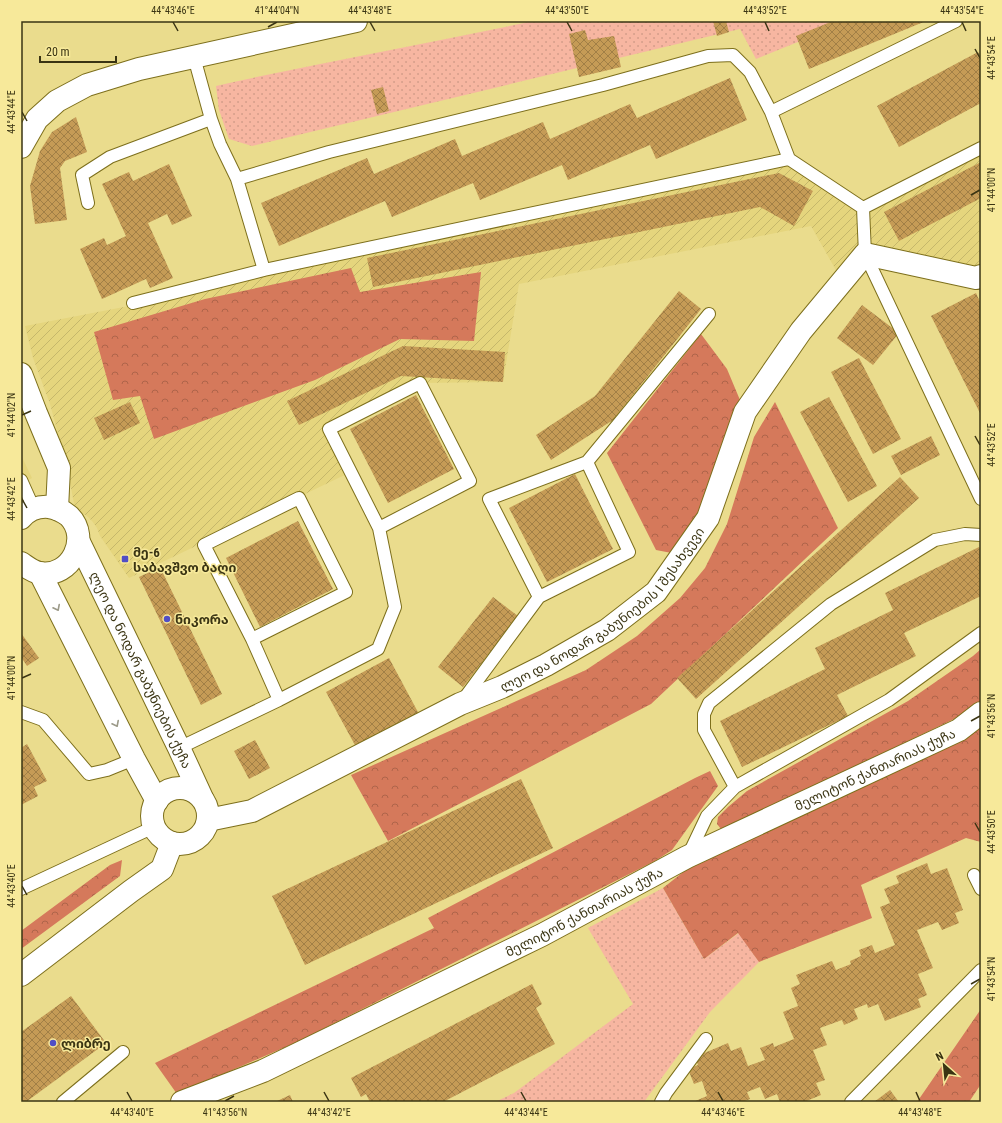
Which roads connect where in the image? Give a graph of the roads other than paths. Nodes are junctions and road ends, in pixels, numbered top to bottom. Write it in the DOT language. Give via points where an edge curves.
graph roads {
  1 [pos="356,21"];
  2 [pos="956,21"];
  3 [pos="194,57"];
  4 [pos="771,112"];
  5 [pos="211,119"];
  6 [pos="21,147"];
  7 [pos="981,148"];
  8 [pos="789,159"];
  9 [pos="237,179"];
  10 [pos="88,203"];
  11 [pos="863,208"];
  12 [pos="865,254"];
  13 [pos="264,270"];
  14 [pos="979,281"];
  15 [pos="133,303"];
  16 [pos="709,314"];
  17 [pos="21,374"];
  18 [pos="587,462"];
  19 [pos="21,480"];
  20 [pos="981,499"];
  21 [pos="57,509"];
  22 [pos="28,514"];
  23 [pos="379,528"];
  24 [pos="981,535"];
  25 [pos="79,542"];
  26 [pos="30,568"];
  27 [pos="539,597"];
  28 [pos="981,633"];
  29 [pos="252,639"];
  30 [pos="279,700"];
  31 [pos="460,704"];
  32 [pos="21,712"];
  33 [pos="981,713"];
  34 [pos="179,748"];
  35 [pos="134,759"];
  36 [pos="735,787"];
  37 [pos="202,798"];
  38 [pos="157,801"];
  39 [pos="208,820"];
  40 [pos="154,827"];
  41 [pos="172,843"];
  42 [pos="687,857"];
  43 [pos="974,875"];
  44 [pos="21,889"];
  45 [pos="981,889"];
  46 [pos="981,970"];
  47 [pos="21,975"];
  48 [pos="706,1039"];
  49 [pos="123,1052"];
  50 [pos="63,1102"];
  51 [pos="182,1102"];
  52 [pos="661,1102"];
  53 [pos="852,1102"];
  1 -- 3 [label="street"];
  2 -- 4 [label="lane"];
  3 -- 5 [label="lane"];
  3 -- 6 [label="street" via="139,69 87,85 57,101 37,120"];
  4 -- 8 [label="lane"];
  4 -- 9 [label="lane" via="750,72 733,54 708,56 603,85 329,152"];
  5 -- 9 [label="lane"];
  5 -- 10 [label="lane" via="110,157 82,175"];
  7 -- 11 [label="lane"];
  8 -- 11 [label="lane"];
  8 -- 13 [label="lane"];
  9 -- 13 [label="lane"];
  11 -- 12 [label="lane"];
  12 -- 14 [label="street"];
  12 -- 20 [label="lane"];
  12 -- 31 [label="street, ლეო და ნოდარ გაბუნიების I შესახვევი" via="801,331 745,412 708,518 656,592 607,630 566,654 508,684"];
  13 -- 15 [label="lane"];
  16 -- 18 [label="lane"];
  17 -- 21 [label="street" via="59,468"];
  18 -- 27 [label="lane" via="629,552"];
  18 -- 27 [label="lane" via="489,498"];
  19 -- 22 [label="lane"];
  21 -- 22 [label="street" via="46,507"];
  21 -- 25 [label="street, ლეო და ნოდარ გაბუნიების ქუჩა" via="67,515 74,524"];
  23 -- 23 [label="lane" via="470,481 420,383 329,429"];
  23 -- 30 [label="lane" via="395,607 378,649"];
  24 -- 36 [label="lane" via="965,534 935,540 831,604 709,703 704,714 704,730"];
  25 -- 26 [label="street" via="70,562 61,569 51,573"];
  25 -- 34 [label="street, ლეო და ნოდარ გაბუნიების ქუჩა"];
  26 -- 35 [label="street, one-way"];
  27 -- 31 [label="lane"];
  28 -- 36 [label="lane" via="889,700"];
  29 -- 29 [label="lane" via="204,545 299,498 346,592"];
  29 -- 30 [label="lane"];
  30 -- 34 [label="lane"];
  31 -- 39 [label="street, ლეო და ნოდარ გაბუნიების I შესახვევი" via="252,811"];
  32 -- 35 [label="lane" via="42,720 88,774 107,770"];
  33 -- 42 [label="street, მელიტონ ქანთარიას ქუჩა" via="959,730"];
  34 -- 37 [label="street, ლეო და ნოდარ გაბუნიების ქუჩა"];
  35 -- 38 [label="street"];
  36 -- 42 [label="lane" via="707,816"];
  37 -- 38 [label="street" via="188,789 180,788 162,794"];
  37 -- 39 [label="street" via="206,805"];
  38 -- 40 [label="street" via="152,818"];
  39 -- 41 [label="street" via="206,828 195,840 188,843"];
  40 -- 41 [label="street" via="162,837"];
  40 -- 44 [label="lane"];
  41 -- 47 [label="street" via="162,869"];
  42 -- 51 [label="street, მელიტონ ქანთარიას ქუჩა" via="542,935 270,1067"];
  43 -- 45 [label="lane"];
  46 -- 53 [label="lane"];
  48 -- 52 [label="lane"];
  49 -- 50 [label="lane"];
}
